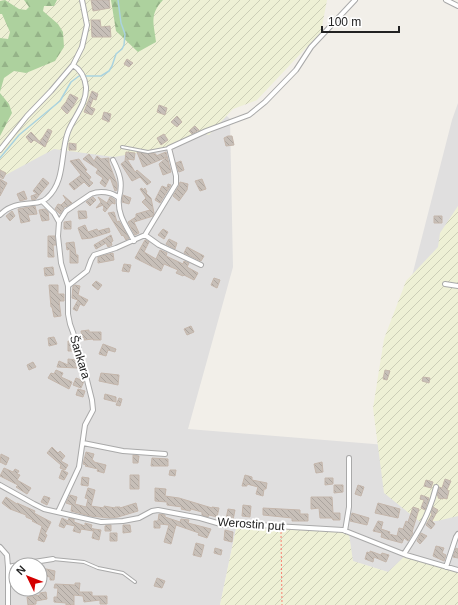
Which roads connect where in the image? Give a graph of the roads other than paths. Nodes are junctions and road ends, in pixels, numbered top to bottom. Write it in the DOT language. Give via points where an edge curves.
graph roads {
  1 [pos="82,0"];
  2 [pos="355,0"];
  3 [pos="446,0"];
  4 [pos="458,6"];
  5 [pos="73,65"];
  6 [pos="122,146"];
  7 [pos="168,148"];
  8 [pos="0,150"];
  9 [pos="113,160"];
  10 [pos="119,198"];
  11 [pos="43,202"];
  12 [pos="0,215"];
  13 [pos="59,222"];
  14 [pos="145,235"];
  15 [pos="134,241"];
  16 [pos="201,265"];
  17 [pos="445,284"];
  18 [pos="68,286"];
  19 [pos="458,286"];
  20 [pos="83,443"];
  21 [pos="165,454"];
  22 [pos="349,458"];
  23 [pos="0,485"];
  24 [pos="436,487"];
  25 [pos="58,512"];
  26 [pos="345,531"];
  27 [pos="458,534"];
  28 [pos="0,546"];
  29 [pos="404,554"];
  30 [pos="53,559"];
  31 [pos="48,560"];
  32 [pos="8,567"];
  33 [pos="446,567"];
  34 [pos="458,570"];
  35 [pos="135,582"];
  1 -- 5 [label="street" via="87,25 82,47"];
  2 -- 7 [label="street" via="311,48 296,70 249,115"];
  3 -- 4 [label="street"];
  5 -- 8 [label="street" via="52,91 26,116"];
  5 -- 11 [label="street" via="82,72 86,87 85,100 68,132 58,181 52,193"];
  6 -- 7 [label="lane" via="148,152"];
  7 -- 14 [label="street" via="176,184"];
  9 -- 10 [label="street" via="120,175"];
  10 -- 13 [label="street" via="114,194 94,192 66,211"];
  10 -- 15 [label="street" via="121,216"];
  11 -- 12 [label="street" via="16,205"];
  11 -- 13 [label="street"];
  13 -- 18 [label="street, Šankara" via="61,263"];
  14 -- 15 [label="street"];
  14 -- 16 [label="street" via="159,245"];
  15 -- 18 [label="street" via="94,255 87,271"];
  17 -- 19 [label="street"];
  18 -- 20 [label="street, Šankara" via="70,324 79,349 93,410 85,425"];
  20 -- 21 [label="street" via="123,452"];
  20 -- 25 [label="street, Šankara" via="79,467"];
  22 -- 26 [label="street" via="349,507"];
  23 -- 25 [label="street, Werostin put" via="44,509"];
  24 -- 29 [label="street" via="423,525"];
  25 -- 26 [label="street, Werostin put" via="101,522 139,518 158,510 224,525"];
  26 -- 29 [label="street, Werostin put"];
  27 -- 33 [label="street"];
  28 -- 32 [label="street" via="7,555"];
  29 -- 33 [label="street, Werostin put"];
  30 -- 31 [label="street"];
  30 -- 35 [label="lane" via="84,562 123,574"];
  33 -- 34 [label="street, Werostin put"];
}
